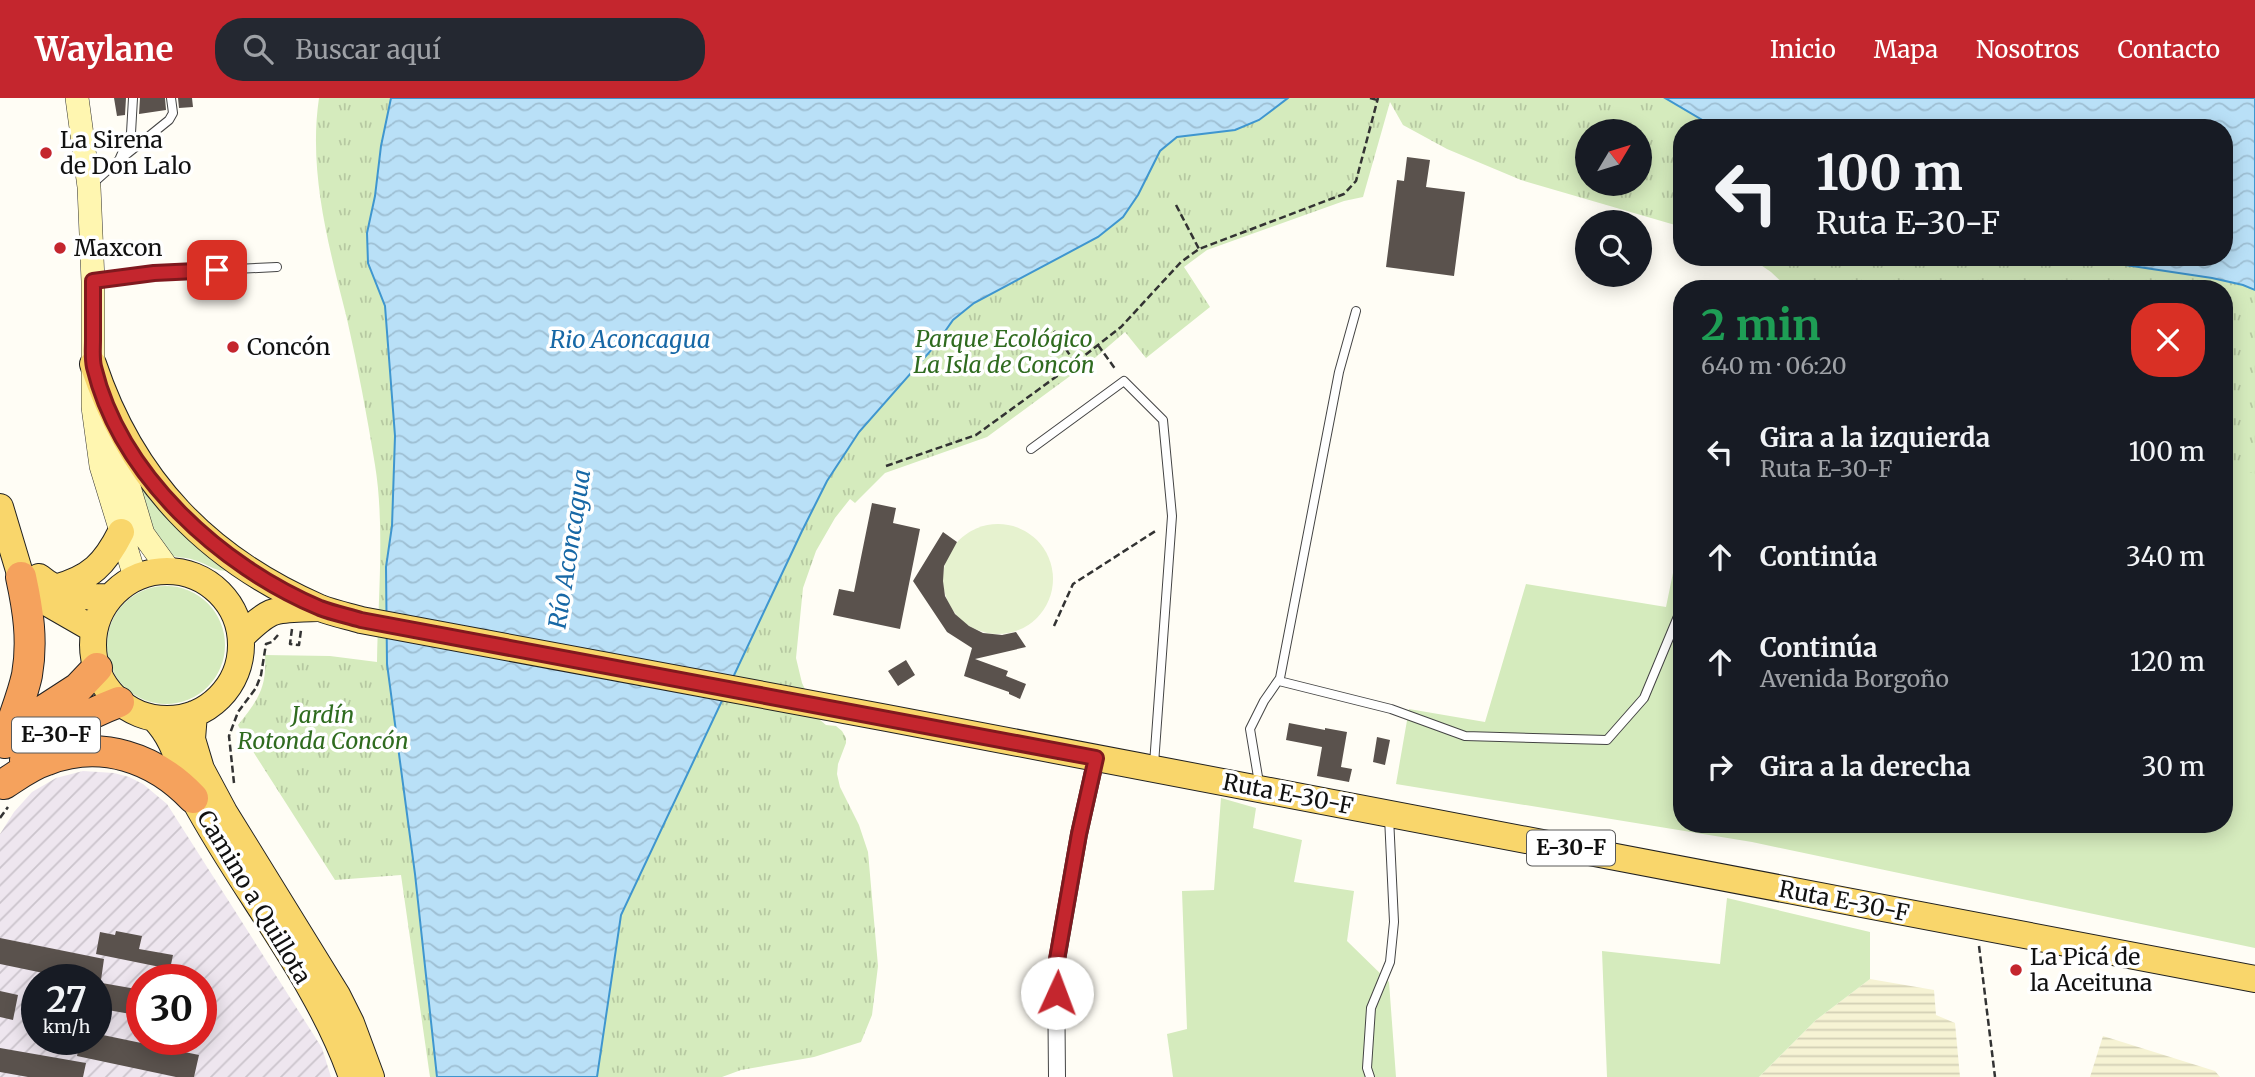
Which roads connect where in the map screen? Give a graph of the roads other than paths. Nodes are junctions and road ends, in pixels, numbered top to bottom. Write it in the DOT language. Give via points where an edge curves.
graph roads {
  1 [pos="77,98"];
  2 [pos="133,98"];
  3 [pos="171,98"];
  4 [pos="119,160"];
  5 [pos="89,187"];
  6 [pos="277,267"];
  7 [pos="93,281"];
  8 [pos="1356,311"];
  9 [pos="93,364"];
  10 [pos="93,407"];
  11 [pos="1031,449"];
  12 [pos="2,521"];
  13 [pos="121,531"];
  14 [pos="18,567"];
  15 [pos="169,570"];
  16 [pos="135,577"];
  17 [pos="202,579"];
  18 [pos="271,582"];
  19 [pos="55,588"];
  20 [pos="108,597"];
  21 [pos="311,616"];
  22 [pos="1673,628"];
  23 [pos="93,629"];
  24 [pos="241,637"];
  25 [pos="97,668"];
  26 [pos="1279,681"];
  27 [pos="119,702"];
  28 [pos="194,714"];
  29 [pos="155,719"];
  30 [pos="3,746"];
  31 [pos="1096,758"];
  32 [pos="1153,769"];
  33 [pos="1260,789"];
  34 [pos="6,791"];
  35 [pos="194,798"];
  36 [pos="1388,814"];
  37 [pos="2255,979"];
  38 [pos="352,1077"];
  39 [pos="371,1077"];
  40 [pos="1057,1077"];
  41 [pos="1370,1077"];
  1 -- 5 [label="main road"];
  2 -- 4 [label="lane" via="131,133"];
  3 -- 4 [label="lane" via="169,120"];
  4 -- 5 [label="lane"];
  5 -- 7 [label="main road"];
  6 -- 7 [label="lane"];
  7 -- 9 [label="main road"];
  8 -- 26 [label="lane" via="1339,372"];
  9 -- 10 [label="main road"];
  9 -- 18 [label="main road" via="113,417 158,489 221,550"];
  10 -- 13 [label="main road" via="101,466"];
  10 -- 15 [label="main road" via="121,460 143,534"];
  11 -- 32 [label="lane" via="1124,381 1163,421 1172,521"];
  12 -- 14 [label="main road"];
  13 -- 16 [label="main road"];
  13 -- 19 [label="main road" via="99,566 79,580"];
  14 -- 19 [label="main road"];
  14 -- 23 [label="main road" via="46,602"];
  14 -- 30 [label="highway" via="28,614 29,656 23,691"];
  15 -- 16 [label="main road, E-30-F"];
  15 -- 17 [label="main road, E-30-F"];
  16 -- 20 [label="main road, E-30-F"];
  17 -- 18 [label="main road, Ruta E-30-F / E-30-F"];
  17 -- 24 [label="main road, E-30-F" via="229,603"];
  18 -- 21 [label="main road, Ruta E-30-F / E-30-F"];
  19 -- 20 [label="main road" via="81,597"];
  20 -- 23 [label="main road, E-30-F"];
  21 -- 24 [label="main road, Ruta E-30-F / E-30-F" via="280,609 264,616"];
  21 -- 31 [label="main road, Ruta E-30-F / E-30-F" via="361,620"];
  22 -- 26 [label="lane" via="1643,698 1607,740 1465,736 1391,709"];
  23 -- 25 [label="main road, E-30-F"];
  24 -- 28 [label="main road, E-30-F" via="230,685"];
  25 -- 27 [label="main road, E-30-F" via="107,690"];
  25 -- 30 [label="highway, E-30-F"];
  26 -- 33 [label="lane" via="1250,729"];
  27 -- 29 [label="main road, E-30-F"];
  27 -- 34 [label="highway, E-30-F" via="58,734 29,757"];
  28 -- 29 [label="main road, E-30-F"];
  28 -- 39 [label="main road, Camino a Quillota" via="192,740 197,760 337,995"];
  29 -- 35 [label="main road, Camino a Quillota" via="173,742"];
  31 -- 32 [label="main road, Ruta E-30-F / E-30-F"];
  31 -- 40 [label="street" via="1056,965"];
  32 -- 33 [label="main road, Ruta E-30-F / E-30-F"];
  33 -- 36 [label="main road, Ruta E-30-F / E-30-F"];
  34 -- 35 [label="highway" via="32,767 54,757 110,752 156,768"];
  35 -- 38 [label="main road, Camino a Quillota" via="320,1006"];
  36 -- 37 [label="main road, Ruta E-30-F / E-30-F"];
  36 -- 41 [label="lane" via="1394,922 1390,962 1371,1008"];
}
